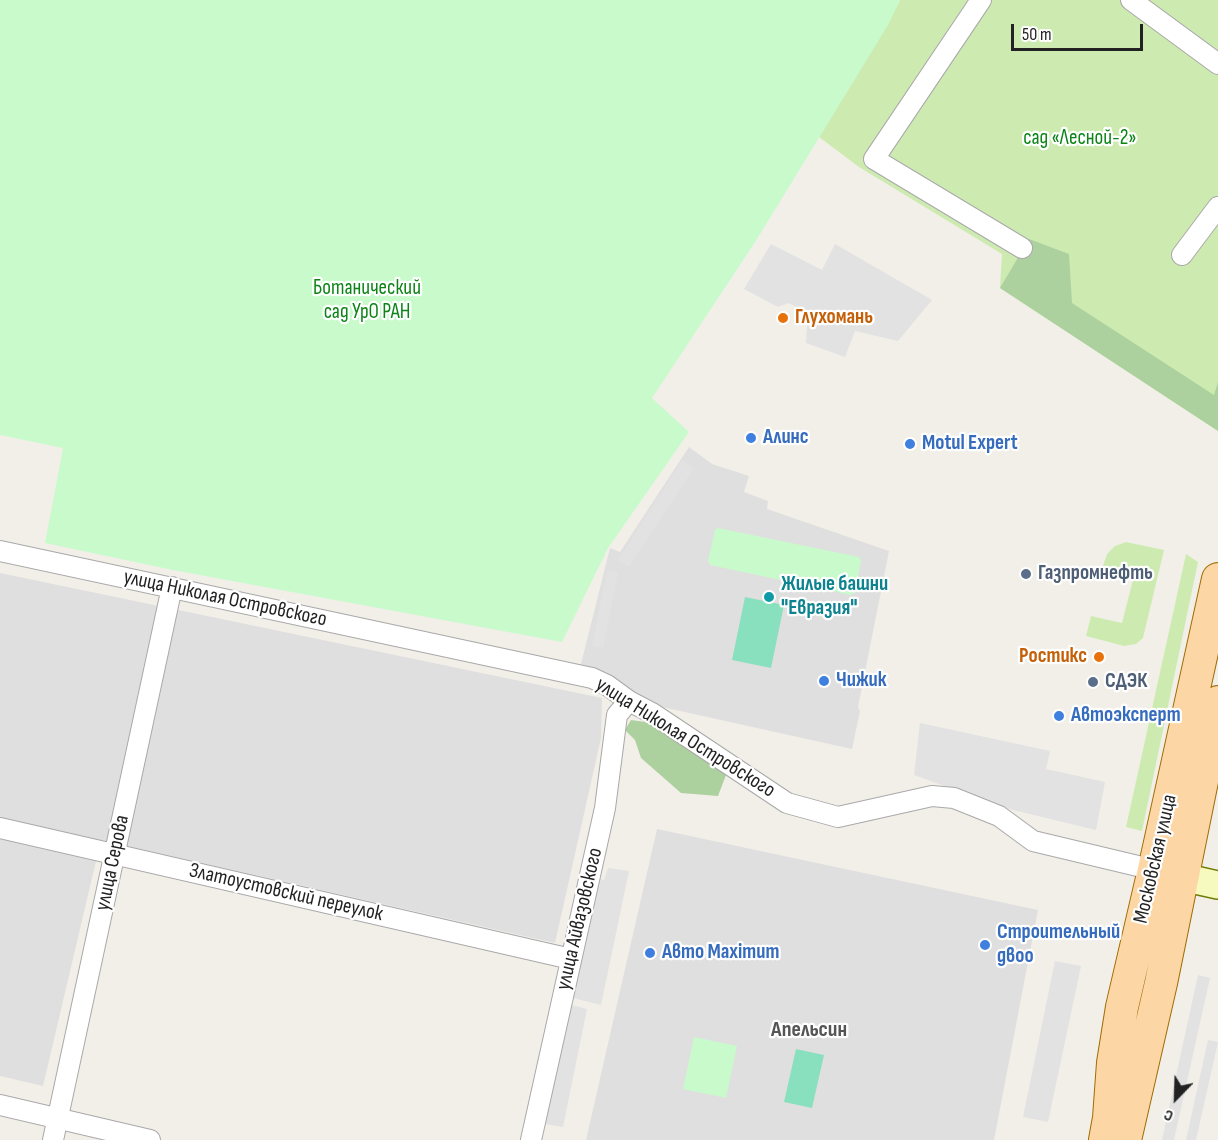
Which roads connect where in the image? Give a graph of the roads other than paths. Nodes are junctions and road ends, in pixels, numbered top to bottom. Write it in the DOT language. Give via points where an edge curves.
graph roads {
  1 [pos="981,0"];
  2 [pos="1131,0"];
  3 [pos="1218,64"];
  4 [pos="1218,207"];
  5 [pos="1022,248"];
  6 [pos="1182,255"];
  7 [pos="0,551"];
  8 [pos="1218,579"];
  9 [pos="172,587"];
  10 [pos="629,701"];
  11 [pos="1218,702"];
  12 [pos="0,828"];
  13 [pos="116,854"];
  14 [pos="1168,873"];
  15 [pos="1218,885"];
  16 [pos="571,959"];
  17 [pos="0,1105"];
  18 [pos="58,1118"];
  19 [pos="53,1140"];
  20 [pos="150,1140"];
  21 [pos="531,1140"];
  22 [pos="1105,1140"];
  23 [pos="1125,1140"];
  1 -- 5 [label="street" via="874,159"];
  2 -- 3 [label="street"];
  4 -- 6 [label="street"];
  7 -- 9 [label="street, улица Николая Островского"];
  8 -- 14 [label="main road, Московская улица"];
  9 -- 10 [label="street, улица Николая Островского" via="592,678"];
  9 -- 13 [label="street, улица Серова"];
  10 -- 14 [label="street, улица Николая Островского" via="787,803 838,817 932,796 954,798 999,816 1033,841"];
  10 -- 16 [label="street, улица Айвазовского" via="617,715 605,808"];
  11 -- 14 [label="main road, Московская улица"];
  12 -- 13 [label="street, Златоустовский переулок"];
  13 -- 16 [label="street, Златоустовский переулок"];
  13 -- 18 [label="street, улица Серова"];
  14 -- 15 [label="street"];
  14 -- 22 [label="main road, Московская улица" via="1122,1007"];
  14 -- 23 [label="main road, Московская улица"];
  16 -- 21 [label="street, улица Айвазовского"];
  17 -- 18 [label="street"];
  18 -- 19 [label="street, улица Серова"];
  18 -- 20 [label="street"];
}
